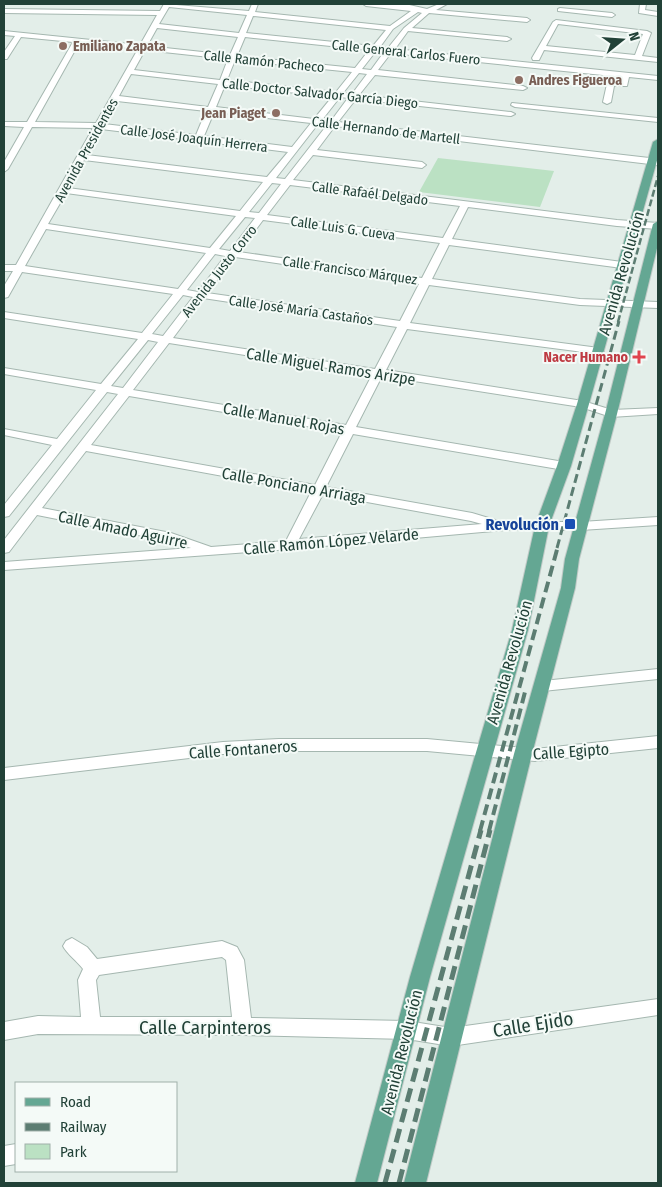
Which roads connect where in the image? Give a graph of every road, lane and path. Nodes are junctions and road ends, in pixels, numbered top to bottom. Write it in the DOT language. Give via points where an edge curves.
graph roads {
  1 [pos="254,4"];
  2 [pos="366,4"];
  3 [pos="400,4"];
  4 [pos="444,4"];
  5 [pos="643,4"];
  6 [pos="165,7"];
  7 [pos="429,7"];
  8 [pos="414,9"];
  9 [pos="560,9"];
  10 [pos="4,11"];
  11 [pos="610,13"];
  12 [pos="250,14"];
  13 [pos="658,14"];
  14 [pos="527,20"];
  15 [pos="154,26"];
  16 [pos="391,28"];
  17 [pos="406,29"];
  18 [pos="4,34"];
  19 [pos="19,35"];
  20 [pos="242,35"];
  21 [pos="508,39"];
  22 [pos="77,42"];
  23 [pos="141,48"];
  24 [pos="374,48"];
  25 [pos="542,48"];
  26 [pos="390,50"];
  27 [pos="4,57"];
  28 [pos="233,58"];
  29 [pos="638,58"];
  30 [pos="658,60"];
  31 [pos="535,62"];
  32 [pos="357,70"];
  33 [pos="129,72"];
  34 [pos="373,72"];
  35 [pos="529,75"];
  36 [pos="626,75"];
  37 [pos="658,78"];
  38 [pos="223,82"];
  39 [pos="337,95"];
  40 [pos="353,97"];
  41 [pos="115,98"];
  42 [pos="608,102"];
  43 [pos="515,105"];
  44 [pos="211,109"];
  45 [pos="658,120"];
  46 [pos="316,122"];
  47 [pos="4,124"];
  48 [pos="30,124"];
  49 [pos="333,124"];
  50 [pos="99,126"];
  51 [pos="199,138"];
  52 [pos="658,142"];
  53 [pos="294,150"];
  54 [pos="311,152"];
  55 [pos="82,156"];
  56 [pos="656,161"];
  57 [pos="422,165"];
  58 [pos="4,169"];
  59 [pos="270,180"];
  60 [pos="287,182"];
  61 [pos="64,190"];
  62 [pos="465,205"];
  63 [pos="243,214"];
  64 [pos="261,216"];
  65 [pos="634,225"];
  66 [pos="658,225"];
  67 [pos="42,226"];
  68 [pos="446,242"];
  69 [pos="213,251"];
  70 [pos="232,254"];
  71 [pos="622,265"];
  72 [pos="4,268"];
  73 [pos="18,268"];
  74 [pos="426,281"];
  75 [pos="180,292"];
  76 [pos="4,295"];
  77 [pos="200,295"];
  78 [pos="612,304"];
  79 [pos="658,305"];
  80 [pos="637,306"];
  81 [pos="4,315"];
  82 [pos="403,325"];
  83 [pos="145,337"];
  84 [pos="165,340"];
  85 [pos="599,351"];
  86 [pos="4,371"];
  87 [pos="378,373"];
  88 [pos="105,387"];
  89 [pos="126,390"];
  90 [pos="583,404"];
  91 [pos="658,411"];
  92 [pos="611,414"];
  93 [pos="349,429"];
  94 [pos="4,432"];
  95 [pos="60,443"];
  96 [pos="83,447"];
  97 [pos="564,466"];
  98 [pos="318,490"];
  99 [pos="6,508"];
  100 [pos="34,510"];
  101 [pos="658,521"];
  102 [pos="505,526"];
  103 [pos="542,526"];
  104 [pos="582,526"];
  105 [pos="290,545"];
  106 [pos="4,549"];
  107 [pos="211,551"];
  108 [pos="4,566"];
  109 [pos="658,674"];
  110 [pos="543,686"];
  111 [pos="658,742"];
  112 [pos="484,750"];
  113 [pos="523,754"];
  114 [pos="4,774"];
  115 [pos="72,946"];
  116 [pos="93,968"];
  117 [pos="658,1007"];
  118 [pos="91,1026"];
  119 [pos="242,1026"];
  120 [pos="407,1030"];
  121 [pos="4,1031"];
  122 [pos="450,1037"];
  123 [pos="366,1183"];
  124 [pos="415,1183"];
  1 -- 12 [label="street"];
  2 -- 8 [label="street"];
  3 -- 8 [label="street"];
  4 -- 7 [label="street, Avenida Justo Corro"];
  5 -- 13 [label="street" via="641,12"];
  6 -- 10 [label="street"];
  6 -- 12 [label="street"];
  6 -- 15 [label="street, Avenida Presidentes"];
  7 -- 8 [label="street, Avenida Justo Corro"];
  7 -- 14 [label="street"];
  7 -- 17 [label="street, Avenida Justo Corro"];
  8 -- 16 [label="street, Avenida Justo Corro"];
  9 -- 11 [label="street"];
  12 -- 16 [label="street"];
  12 -- 20 [label="street"];
  15 -- 20 [label="street, Calle General Carlos Fuero"];
  15 -- 23 [label="street, Avenida Presidentes"];
  16 -- 24 [label="street, Avenida Justo Corro"];
  17 -- 21 [label="street"];
  17 -- 26 [label="street, Avenida Justo Corro"];
  18 -- 19 [label="street, Calle Ramón Pacheco"];
  19 -- 22 [label="street, Calle Ramón Pacheco"];
  19 -- 27 [label="street"];
  20 -- 24 [label="street, Calle General Carlos Fuero"];
  20 -- 28 [label="street"];
  22 -- 23 [label="street, Calle Ramón Pacheco"];
  22 -- 48 [label="street"];
  23 -- 28 [label="street, Calle Ramón Pacheco"];
  23 -- 33 [label="street, Avenida Presidentes"];
  24 -- 26 [label="street, Calle General Carlos Fuero"];
  24 -- 32 [label="street, Avenida Justo Corro"];
  25 -- 29 [label="street"];
  25 -- 29 [label="street" via="556,22 645,32"];
  25 -- 31 [label="street"];
  26 -- 31 [label="street, Calle General Carlos Fuero"];
  26 -- 34 [label="street, Avenida Justo Corro"];
  28 -- 32 [label="street, Calle Ramón Pacheco"];
  28 -- 38 [label="street"];
  29 -- 30 [label="street"];
  31 -- 35 [label="street"];
  31 -- 36 [label="street, Calle General Carlos Fuero"];
  32 -- 34 [label="street, Calle Ramón Pacheco"];
  32 -- 39 [label="street, Avenida Justo Corro"];
  33 -- 38 [label="street, Calle Doctor Salvador García Diego"];
  33 -- 41 [label="street, Avenida Presidentes"];
  34 -- 40 [label="street, Avenida Justo Corro"];
  34 -- 43 [label="street, Calle Ramón Pacheco" via="524,86"];
  36 -- 37 [label="street, Calle General Carlos Fuero"];
  36 -- 42 [label="street" via="624,84 610,84"];
  38 -- 39 [label="street, Calle Doctor Salvador García Diego"];
  38 -- 44 [label="street"];
  39 -- 40 [label="street, Calle Doctor Salvador García Diego"];
  39 -- 46 [label="street, Avenida Justo Corro"];
  40 -- 43 [label="street, Calle Doctor Salvador García Diego" via="508,118"];
  40 -- 49 [label="street, Avenida Justo Corro"];
  41 -- 44 [label="street, Calle Hernando de Martell"];
  41 -- 50 [label="street, Avenida Presidentes"];
  43 -- 45 [label="street"];
  44 -- 46 [label="street, Calle Hernando de Martell"];
  44 -- 51 [label="street"];
  46 -- 49 [label="street, Calle Hernando de Martell"];
  46 -- 53 [label="street, Avenida Justo Corro"];
  47 -- 48 [label="street, Calle José Joaquín Herrera"];
  48 -- 50 [label="street, Calle José Joaquín Herrera"];
  48 -- 58 [label="street"];
  49 -- 54 [label="street, Avenida Justo Corro"];
  49 -- 56 [label="street, Calle Hernando de Martell"];
  50 -- 51 [label="street, Calle José Joaquín Herrera"];
  50 -- 55 [label="street, Avenida Presidentes"];
  51 -- 53 [label="street, Calle José Joaquín Herrera"];
  52 -- 56 [label="main road, Avenida Revolución"];
  53 -- 59 [label="street, Avenida Justo Corro"];
  54 -- 57 [label="street"];
  54 -- 60 [label="street, Avenida Justo Corro"];
  55 -- 59 [label="street, Calle Rafaél Delgado"];
  55 -- 61 [label="street, Avenida Presidentes"];
  56 -- 65 [label="main road, Avenida Revolución"];
  59 -- 60 [label="street, Calle Rafaél Delgado"];
  59 -- 63 [label="street, Avenida Justo Corro"];
  60 -- 62 [label="street, Calle Rafaél Delgado"];
  60 -- 64 [label="street, Avenida Justo Corro"];
  61 -- 63 [label="street, Calle Luis G. Cueva"];
  61 -- 67 [label="street, Avenida Presidentes"];
  62 -- 65 [label="street, Calle Rafaél Delgado"];
  62 -- 68 [label="street"];
  63 -- 64 [label="street, Calle Luis G. Cueva"];
  63 -- 69 [label="street, Avenida Justo Corro"];
  64 -- 68 [label="street, Calle Luis G. Cueva"];
  64 -- 70 [label="street, Avenida Justo Corro"];
  65 -- 66 [label="street, Calle Rafaél Delgado"];
  65 -- 71 [label="main road, Avenida Revolución"];
  66 -- 80 [label="main road, Avenida Revolución"];
  67 -- 69 [label="street, Calle Francisco Márquez"];
  67 -- 73 [label="street, Avenida Presidentes"];
  68 -- 71 [label="street, Calle Luis G. Cueva"];
  68 -- 74 [label="street"];
  69 -- 70 [label="street, Calle Francisco Márquez"];
  69 -- 75 [label="street, Avenida Justo Corro"];
  70 -- 74 [label="street, Calle Francisco Márquez"];
  70 -- 77 [label="street, Avenida Justo Corro"];
  71 -- 78 [label="main road, Avenida Revolución"];
  72 -- 73 [label="street, Calle José María Castaños"];
  73 -- 75 [label="street, Calle José María Castaños"];
  73 -- 76 [label="street, Avenida Presidentes"];
  74 -- 78 [label="street, Calle Francisco Márquez"];
  74 -- 82 [label="street"];
  75 -- 77 [label="street, Calle José María Castaños"];
  75 -- 83 [label="street, Avenida Justo Corro"];
  77 -- 82 [label="street, Calle José María Castaños"];
  77 -- 84 [label="street, Avenida Justo Corro"];
  78 -- 80 [label="street, Calle Francisco Márquez"];
  78 -- 85 [label="main road, Avenida Revolución"];
  79 -- 80 [label="street, Calle Francisco Márquez"];
  80 -- 92 [label="main road, Avenida Revolución"];
  81 -- 83 [label="street, Calle Miguel Ramos Arizpe"];
  82 -- 85 [label="street, Calle José María Castaños"];
  82 -- 87 [label="street"];
  83 -- 84 [label="street, Calle Miguel Ramos Arizpe"];
  83 -- 88 [label="street, Avenida Justo Corro"];
  84 -- 87 [label="street, Calle Miguel Ramos Arizpe"];
  84 -- 89 [label="street, Avenida Justo Corro"];
  85 -- 90 [label="main road, Avenida Revolución"];
  86 -- 88 [label="street, Calle Manuel Rojas"];
  87 -- 90 [label="street, Calle Miguel Ramos Arizpe"];
  87 -- 93 [label="street"];
  88 -- 89 [label="street, Calle Manuel Rojas"];
  88 -- 95 [label="street, Avenida Justo Corro"];
  89 -- 93 [label="street, Calle Manuel Rojas"];
  89 -- 96 [label="street, Avenida Justo Corro"];
  90 -- 92 [label="street, Calle Miguel Ramos Arizpe"];
  90 -- 97 [label="main road, Avenida Revolución"];
  91 -- 92 [label="street, Calle Miguel Ramos Arizpe"];
  92 -- 104 [label="main road, Avenida Revolución"];
  93 -- 97 [label="street, Calle Manuel Rojas"];
  93 -- 98 [label="street"];
  94 -- 95 [label="street"];
  95 -- 99 [label="street, Avenida Justo Corro"];
  96 -- 98 [label="street, Calle Ponciano Arriaga"];
  96 -- 100 [label="street, Avenida Justo Corro"];
  97 -- 103 [label="main road, Avenida Revolución"];
  98 -- 102 [label="street, Calle Ponciano Arriaga" via="472,517"];
  98 -- 105 [label="street"];
  100 -- 106 [label="street, Avenida Justo Corro"];
  100 -- 107 [label="street, Calle Amado Aguirre" via="171,537"];
  101 -- 104 [label="street, Calle Ramón López Velarde"];
  102 -- 103 [label="street, Calle Ramón López Velarde"];
  102 -- 105 [label="street, Calle Ramón López Velarde"];
  103 -- 104 [label="street, Calle Ramón López Velarde"];
  103 -- 112 [label="main road, Avenida Revolución" via="520,630"];
  104 -- 110 [label="main road, Avenida Revolución"];
  105 -- 107 [label="street, Calle Ramón López Velarde"];
  107 -- 108 [label="street, Calle Ramón López Velarde"];
  109 -- 110 [label="street"];
  110 -- 113 [label="main road, Avenida Revolución"];
  111 -- 113 [label="street, Calle Egipto" via="553,754"];
  112 -- 113 [label="street, Calle Egipto"];
  112 -- 114 [label="street, Calle Fontaneros" via="427,745 278,745 223,748"];
  112 -- 120 [label="main road, Avenida Revolución"];
  113 -- 122 [label="main road, Avenida Revolución"];
  115 -- 116 [label="street"];
  116 -- 118 [label="street" via="87,980"];
  116 -- 119 [label="street" via="222,949 231,952 235,960"];
  117 -- 122 [label="street, Calle Ejido"];
  118 -- 119 [label="street, Calle Carpinteros"];
  118 -- 121 [label="street, Calle Carpinteros" via="38,1025"];
  119 -- 120 [label="street, Calle Carpinteros"];
  120 -- 122 [label="street, Calle Ejido"];
  120 -- 123 [label="main road, Avenida Revolución"];
  122 -- 124 [label="main road, Avenida Revolución"];
}
